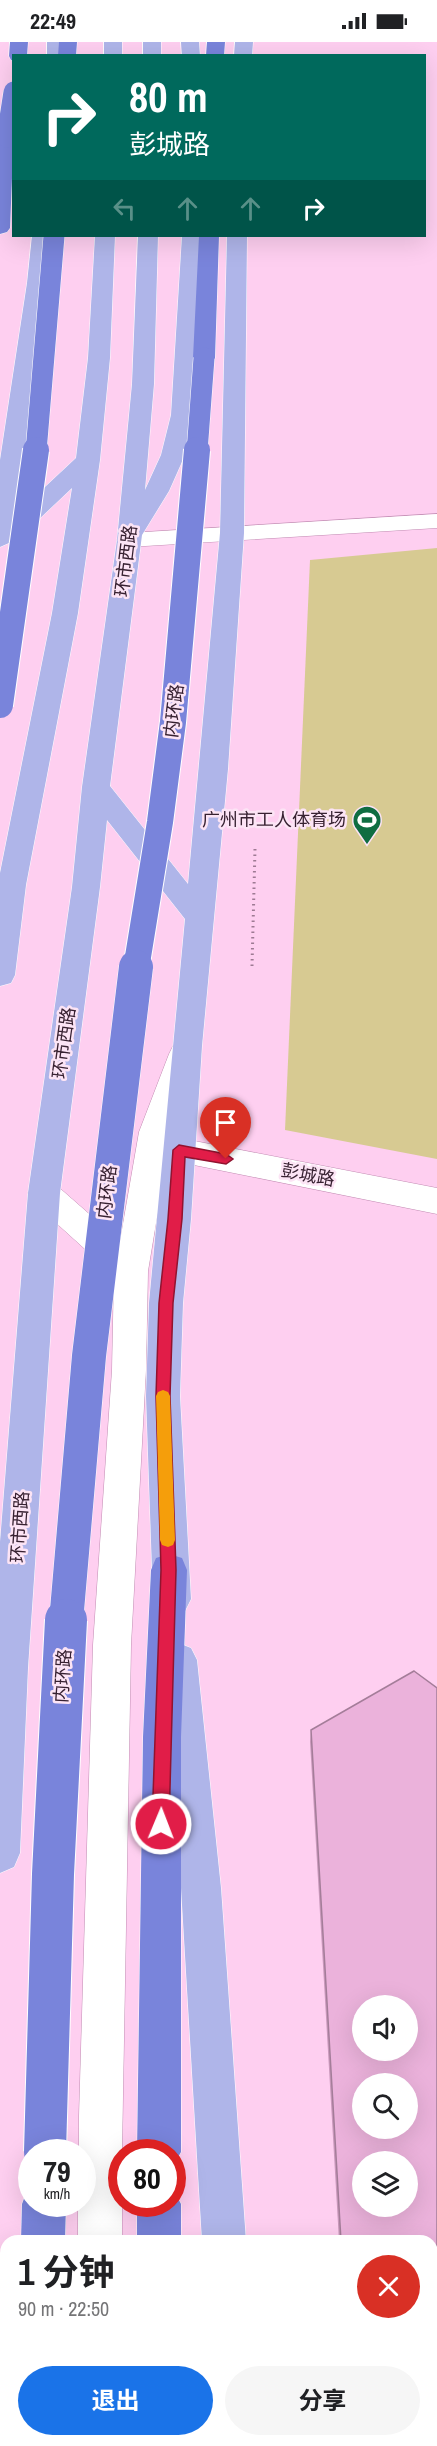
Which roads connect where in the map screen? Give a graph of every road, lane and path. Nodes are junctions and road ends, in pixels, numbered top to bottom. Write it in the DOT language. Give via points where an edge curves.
graph roads {
  1 [pos="12,105"];
  2 [pos="0,117"];
  3 [pos="7,136"];
  4 [pos="0,228"];
  5 [pos="42,237"];
  6 [pos="54,237"];
  7 [pos="105,237"];
  8 [pos="148,237"];
  9 [pos="192,237"];
  10 [pos="206,237"];
  11 [pos="237,237"];
  12 [pos="88,460"];
  13 [pos="437,521"];
  14 [pos="232,533"];
  15 [pos="129,540"];
  16 [pos="0,541"];
  17 [pos="0,705"];
  18 [pos="96,787"];
  19 [pos="6,885"];
  20 [pos="200,918"];
  21 [pos="0,975"];
  22 [pos="187,1047"];
  23 [pos="179,1150"];
  24 [pos="44,1193"];
  25 [pos="437,1200"];
  26 [pos="131,1271"];
  27 [pos="166,1303"];
  28 [pos="169,1570"];
  29 [pos="0,1853"];
  30 [pos="45,2139"];
  31 [pos="159,2139"];
  32 [pos="44,2217"];
  33 [pos="159,2217"];
  34 [pos="43,2235"];
  35 [pos="100,2235"];
  36 [pos="159,2235"];
  37 [pos="224,2235"];
  1 -- 3 [label="highway, bridge"];
  2 -- 3 [label="highway"];
  3 -- 4 [label="highway"];
  5 -- 16 [label="main road"];
  6 -- 17 [label="highway, bridge" via="34,473"];
  7 -- 12 [label="main road" via="99,358"];
  8 -- 15 [label="main road, 环市西路" via="144,384"];
  9 -- 15 [label="main road" via="183,415 173,455"];
  10 -- 30 [label="highway, 内环路, bridge" via="204,358 186,605 167,775 125,1055 83,1413 54,1822"];
  11 -- 14 [label="main road"];
  12 -- 16 [label="main road"];
  12 -- 19 [label="main road" via="65,613"];
  13 -- 14 [label="street"];
  14 -- 15 [label="street"];
  14 -- 20 [label="main road"];
  15 -- 18 [label="main road, 环市西路"];
  18 -- 20 [label="main road"];
  18 -- 24 [label="main road, 环市西路"];
  19 -- 21 [label="main road"];
  20 -- 22 [label="main road"];
  22 -- 23 [label="main road"];
  22 -- 26 [label="street" via="154,1132"];
  23 -- 25 [label="street, 彭城路"];
  23 -- 27 [label="main road"];
  24 -- 26 [label="street"];
  24 -- 29 [label="main road, 环市西路" via="9,1668"];
  26 -- 27 [label="street"];
  26 -- 35 [label="street" via="129,1370 112,1646"];
  27 -- 28 [label="main road" via="163,1396"];
  28 -- 31 [label="highway" via="162,1760"];
  28 -- 37 [label="main road" via="201,1888"];
  32 -- 34 [label="highway"];
  33 -- 36 [label="highway"];
}
